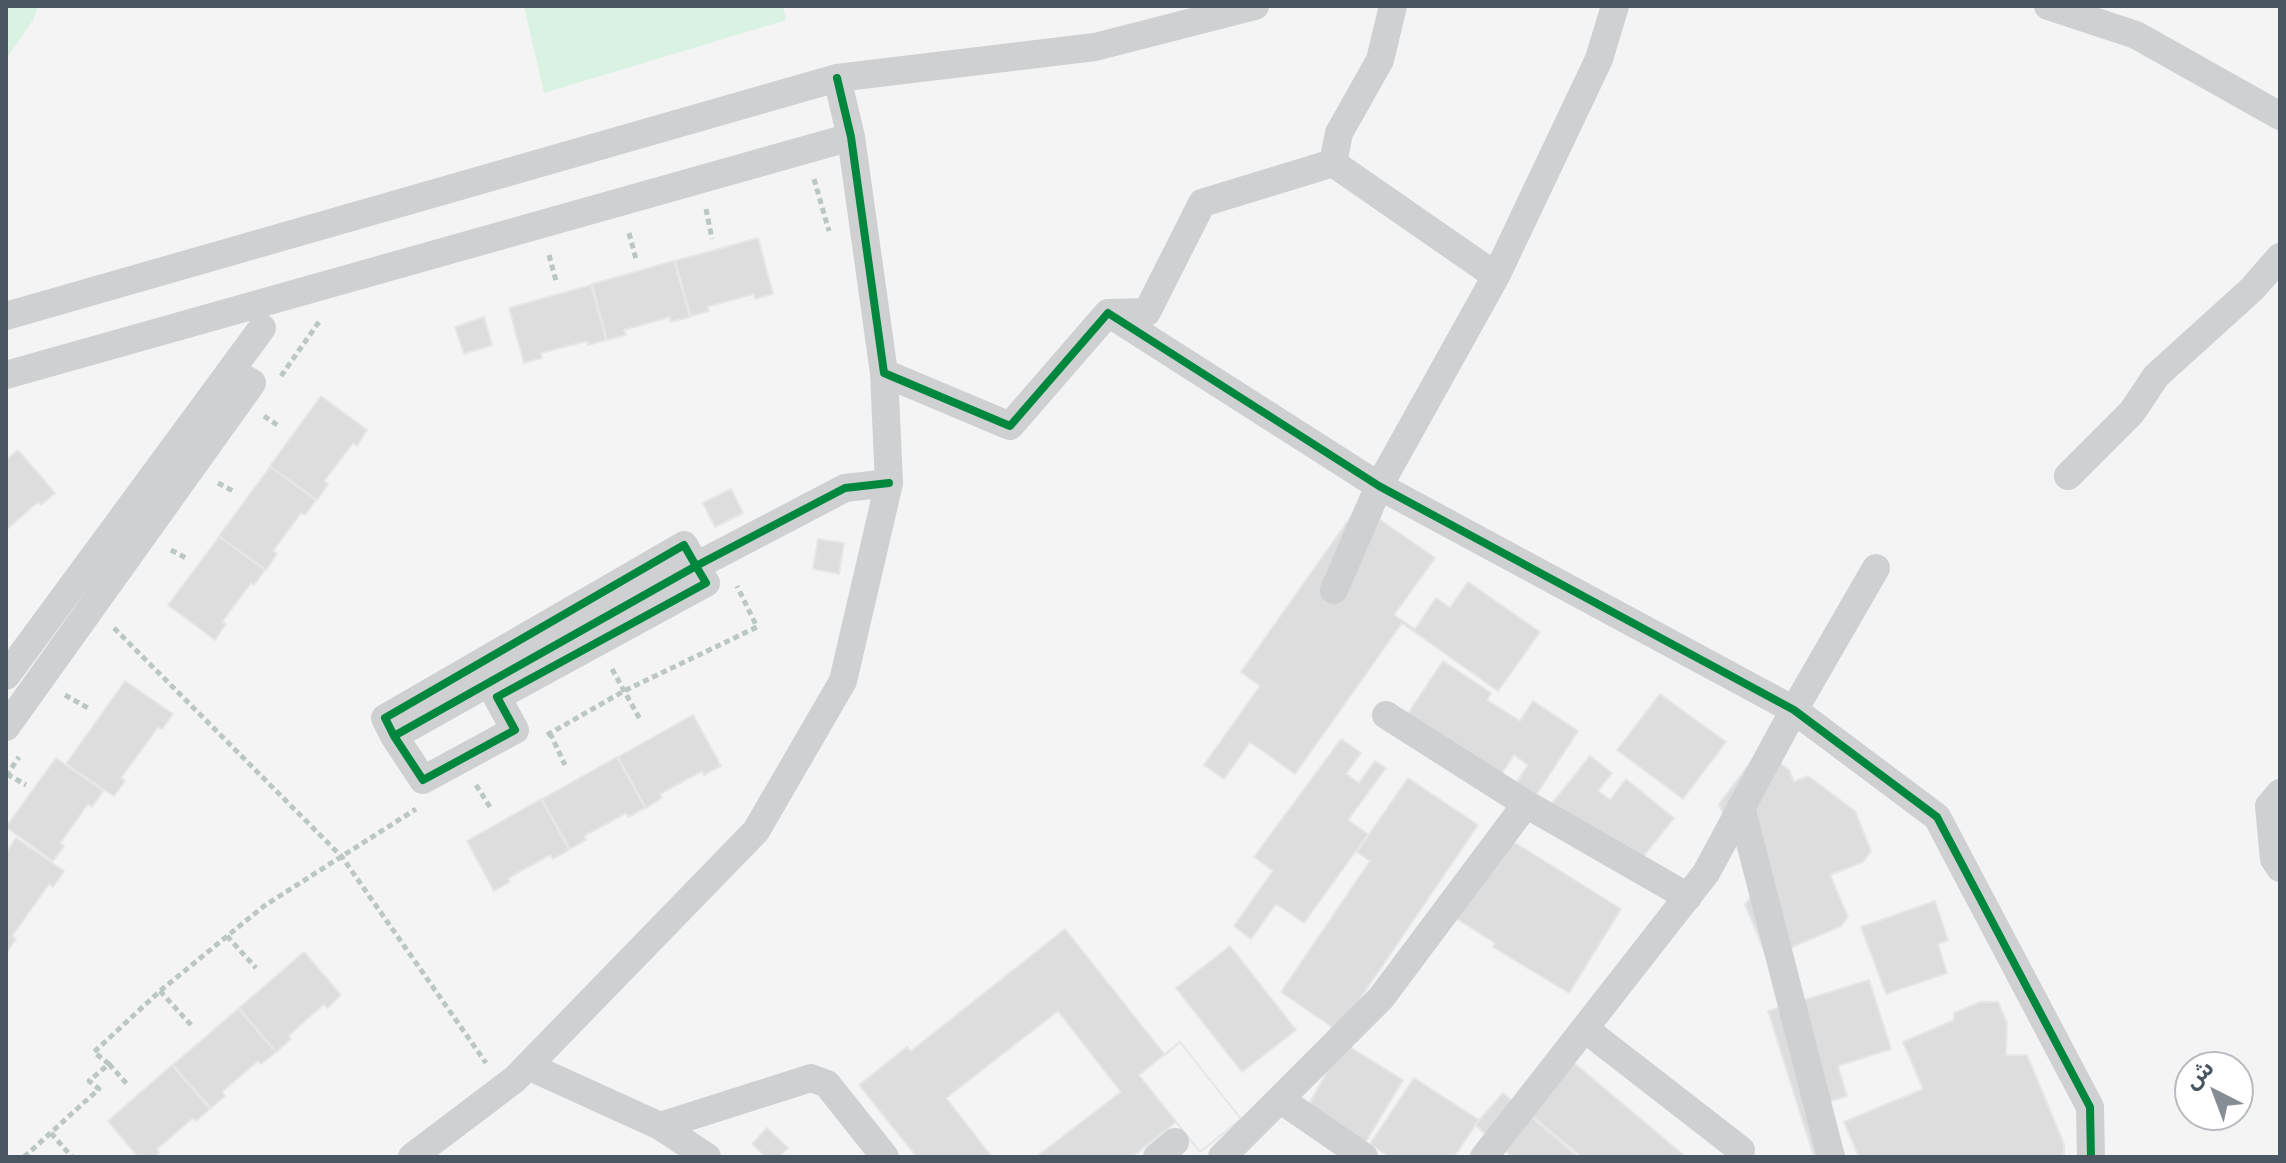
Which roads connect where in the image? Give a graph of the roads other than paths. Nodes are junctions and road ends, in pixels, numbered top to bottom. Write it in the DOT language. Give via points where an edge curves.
graph roads {
  1 [pos="1255,6"];
  2 [pos="1393,6"];
  3 [pos="1615,6"];
  4 [pos="2048,6"];
  5 [pos="837,78"];
  6 [pos="2280,116"];
  7 [pos="851,137"];
  8 [pos="1333,163"];
  9 [pos="2280,257"];
  10 [pos="1496,276"];
  11 [pos="1108,313"];
  12 [pos="6,316"];
  13 [pos="262,328"];
  14 [pos="232,371"];
  15 [pos="884,373"];
  16 [pos="6,375"];
  17 [pos="2068,476"];
  18 [pos="889,483"];
  19 [pos="1379,486"];
  20 [pos="696,566"];
  21 [pos="1876,568"];
  22 [pos="1334,590"];
  23 [pos="6,676"];
  24 [pos="1794,710"];
  25 [pos="1386,715"];
  26 [pos="6,727"];
  27 [pos="2280,793"];
  28 [pos="1526,804"];
  29 [pos="1741,807"];
  30 [pos="2280,868"];
  31 [pos="1688,897"];
  32 [pos="1585,1029"];
  33 [pos="528,1066"];
  34 [pos="1281,1100"];
  35 [pos="660,1126"];
  36 [pos="1741,1150"];
  37 [pos="412,1157"];
  38 [pos="707,1157"];
  39 [pos="885,1157"];
  40 [pos="1222,1157"];
  41 [pos="1364,1157"];
  42 [pos="1484,1157"];
  43 [pos="1831,1157"];
  44 [pos="2091,1157"];
  1 -- 5 [label="street" via="1095,47"];
  2 -- 8 [label="street" via="1380,60 1339,133"];
  3 -- 10 [label="street" via="1599,59"];
  4 -- 6 [label="street" via="2136,35"];
  5 -- 7 [label="street"];
  5 -- 12 [label="street"];
  7 -- 15 [label="street"];
  7 -- 16 [label="street"];
  8 -- 10 [label="street"];
  8 -- 11 [label="street" via="1202,203 1147,312"];
  9 -- 17 [label="street" via="2156,376 2132,412"];
  10 -- 19 [label="street"];
  11 -- 15 [label="street" via="1010,426"];
  11 -- 19 [label="street"];
  13 -- 14 [label="street"];
  14 -- 23 [label="street"];
  14 -- 26 [label="street" via="252,383"];
  15 -- 18 [label="street"];
  18 -- 20 [label="street" via="845,488"];
  18 -- 33 [label="street" via="843,681 756,831"];
  19 -- 22 [label="street"];
  19 -- 24 [label="street"];
  20 -- 20 [label="street" via="394,736 423,780 515,730 497,697 706,583"];
  21 -- 24 [label="street"];
  24 -- 29 [label="street"];
  24 -- 44 [label="street" via="1937,817 2090,1107"];
  25 -- 28 [label="street"];
  27 -- 30 [label="street" via="2269,806 2274,859"];
  28 -- 31 [label="street"];
  28 -- 34 [label="street" via="1381,998"];
  29 -- 31 [label="street"];
  29 -- 43 [label="street"];
  31 -- 32 [label="street"];
  32 -- 36 [label="street"];
  32 -- 42 [label="street"];
  33 -- 35 [label="street"];
  33 -- 37 [label="street"];
  34 -- 40 [label="street"];
  34 -- 41 [label="street"];
  35 -- 38 [label="street"];
  35 -- 39 [label="street" via="811,1078 827,1084"];
}
